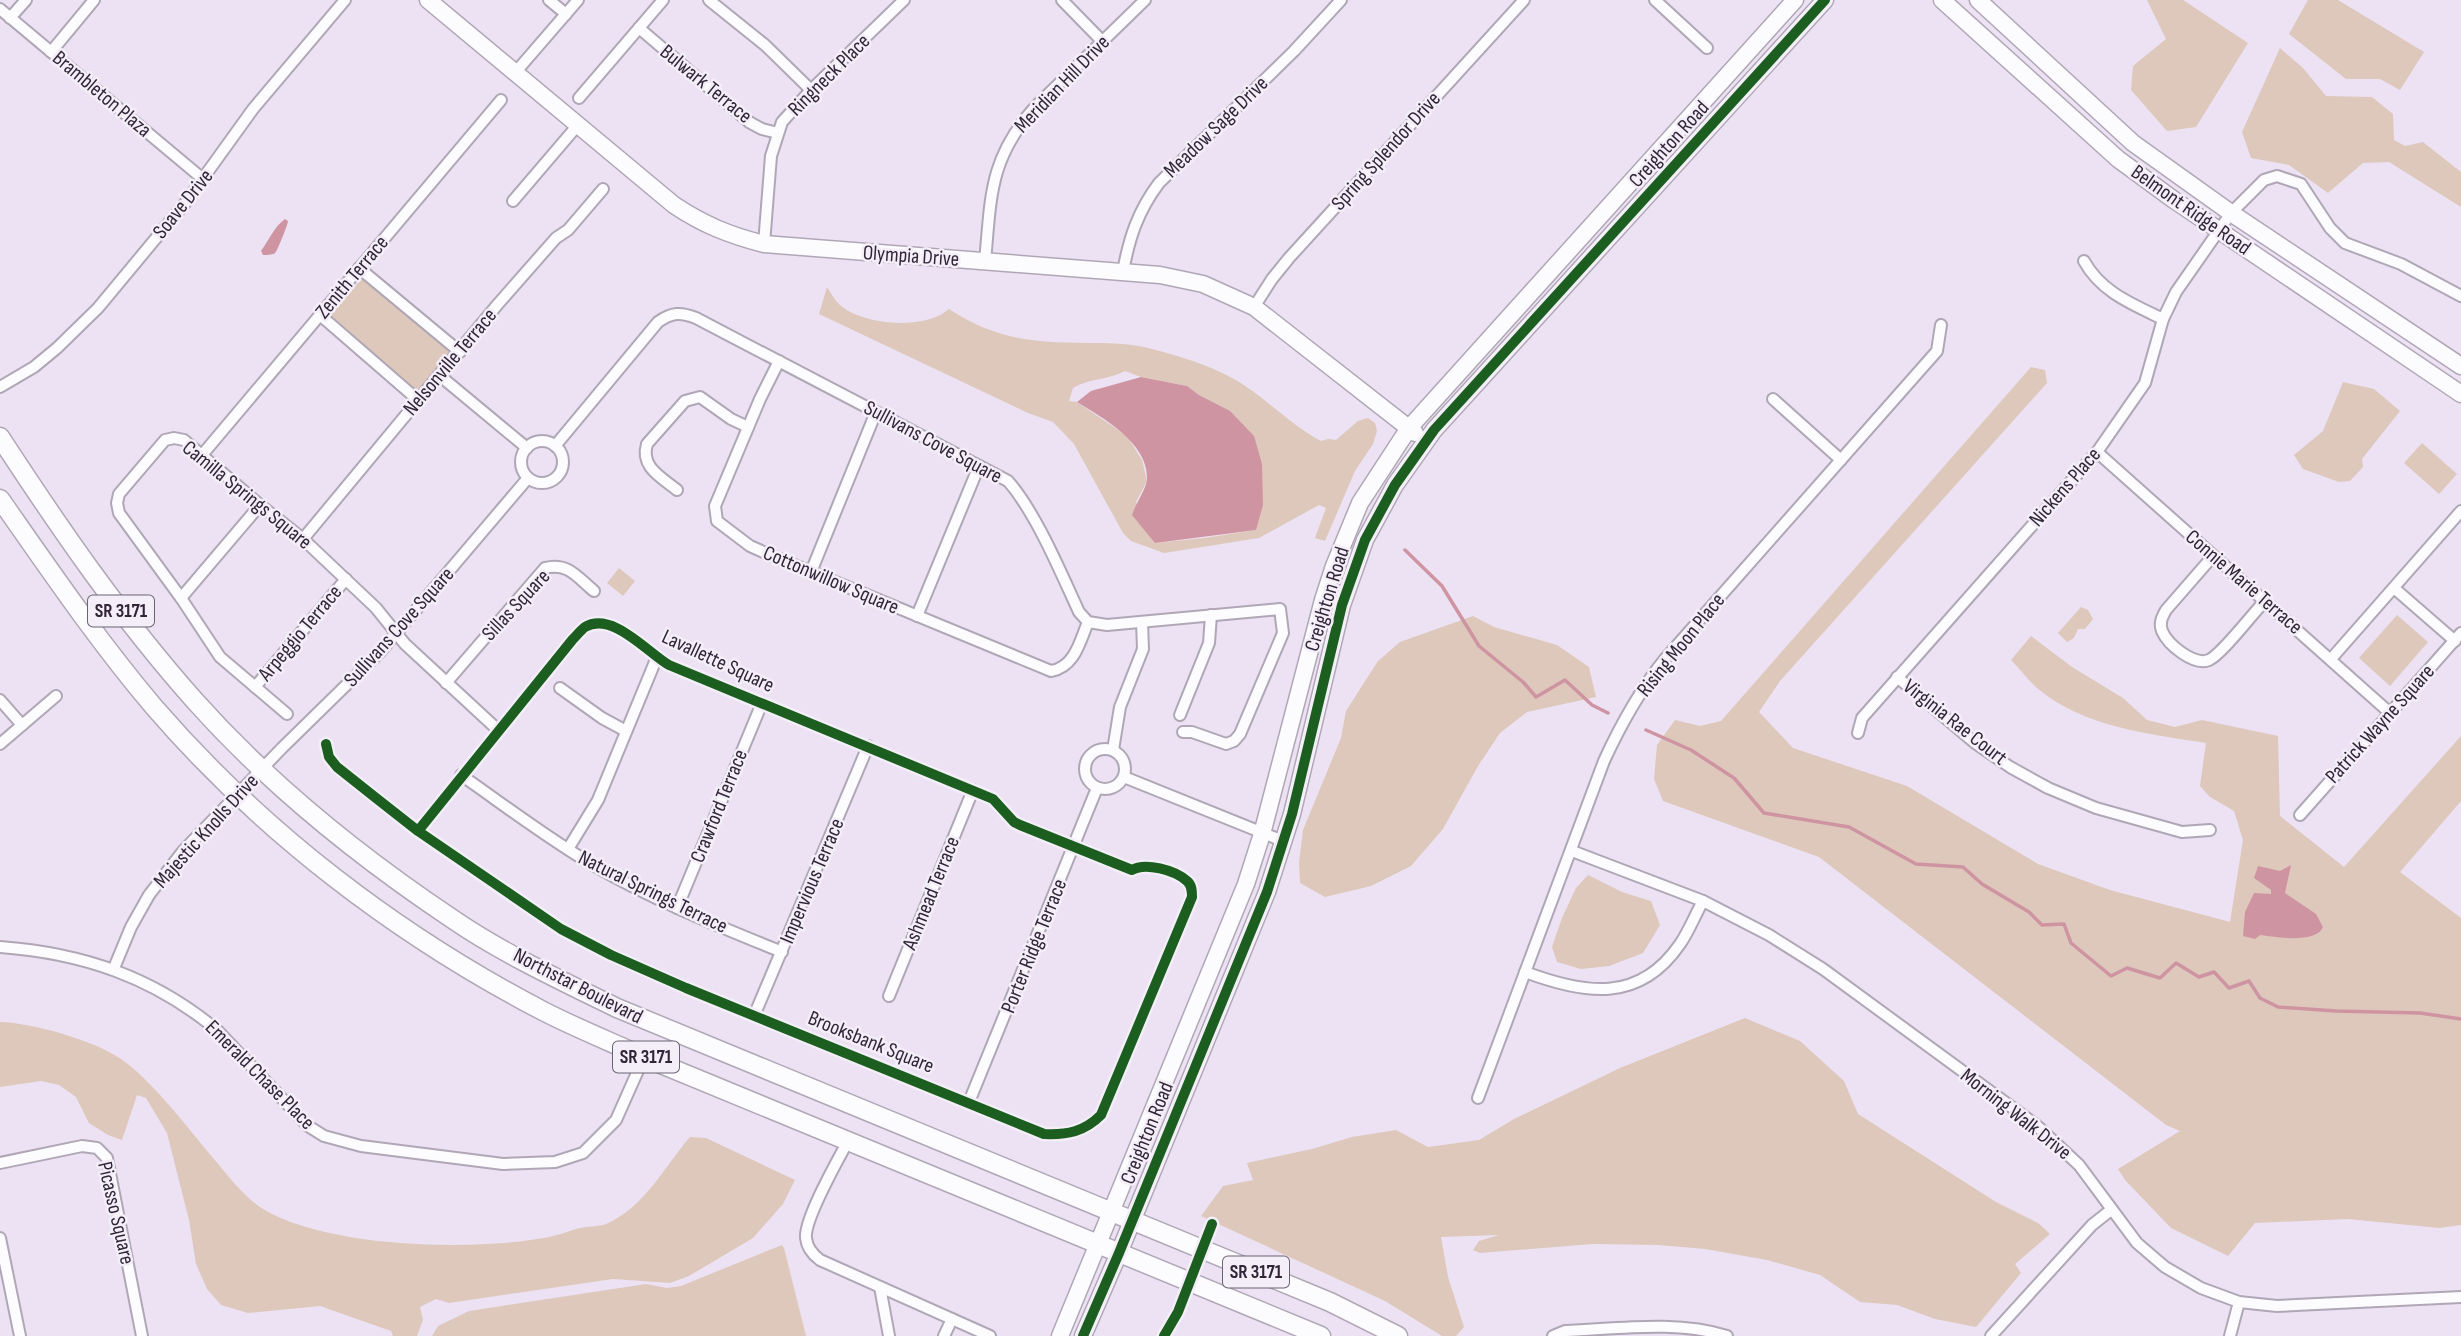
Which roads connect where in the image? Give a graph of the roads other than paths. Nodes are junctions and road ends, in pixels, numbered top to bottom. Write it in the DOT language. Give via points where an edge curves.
graph roads {
  1 [pos="26,0"];
  2 [pos="94,0"];
  3 [pos="345,0"];
  4 [pos="428,0"];
  5 [pos="549,0"];
  6 [pos="578,0"];
  7 [pos="663,0"];
  8 [pos="709,0"];
  9 [pos="904,0"];
  10 [pos="1062,0"];
  11 [pos="1145,0"];
  12 [pos="1341,0"];
  13 [pos="1524,0"];
  14 [pos="1655,0"];
  15 [pos="1795,0"];
  16 [pos="1825,0"];
  17 [pos="1942,0"];
  18 [pos="1978,0"];
  19 [pos="724,4"];
  20 [pos="0,9"];
  21 [pos="566,14"];
  22 [pos="10,18"];
  23 [pos="639,28"];
  24 [pos="1102,41"];
  25 [pos="1707,48"];
  26 [pos="51,51"];
  27 [pos="514,74"];
  28 [pos="811,90"];
  29 [pos="579,99"];
  30 [pos="501,100"];
  31 [pos="577,126"];
  32 [pos="778,133"];
  33 [pos="204,179"];
  34 [pos="603,189"];
  35 [pos="513,201"];
  36 [pos="2231,213"];
  37 [pos="2218,230"];
  38 [pos="764,244"];
  39 [pos="2084,261"];
  40 [pos="985,262"];
  41 [pos="359,268"];
  42 [pos="1123,272"];
  43 [pos="2461,296"];
  44 [pos="1254,307"];
  45 [pos="320,315"];
  46 [pos="2163,319"];
  47 [pos="1941,325"];
  48 [pos="460,352"];
  49 [pos="779,361"];
  50 [pos="2461,366"];
  51 [pos="439,375"];
  52 [pos="0,387"];
  53 [pos="2461,394"];
  54 [pos="418,400"];
  55 [pos="1773,400"];
  56 [pos="876,412"];
  57 [pos="748,427"];
  58 [pos="1409,428"];
  59 [pos="0,437"];
  60 [pos="1425,441"];
  61 [pos="555,446"];
  62 [pos="527,448"];
  63 [pos="2096,452"];
  64 [pos="202,455"];
  65 [pos="1841,460"];
  66 [pos="979,466"];
  67 [pos="528,478"];
  68 [pos="677,490"];
  69 [pos="0,499"];
  70 [pos="260,505"];
  71 [pos="2461,511"];
  72 [pos="303,539"];
  73 [pos="2213,556"];
  74 [pos="811,572"];
  75 [pos="346,579"];
  76 [pos="2394,588"];
  77 [pos="594,591"];
  78 [pos="181,598"];
  79 [pos="2265,601"];
  80 [pos="1211,615"];
  81 [pos="917,616"];
  82 [pos="1088,622"];
  83 [pos="1142,622"];
  84 [pos="397,634"];
  85 [pos="2458,637"];
  86 [pos="657,657"];
  87 [pos="2331,659"];
  88 [pos="1897,677"];
  89 [pos="446,683"];
  90 [pos="255,687"];
  91 [pos="560,688"];
  92 [pos="56,696"];
  93 [pos="0,700"];
  94 [pos="762,703"];
  95 [pos="2390,713"];
  96 [pos="287,714"];
  97 [pos="1180,715"];
  98 [pos="22,726"];
  99 [pos="498,730"];
  100 [pos="626,731"];
  101 [pos="1183,732"];
  102 [pos="1858,733"];
  103 [pos="0,744"];
  104 [pos="327,744"];
  105 [pos="868,746"];
  106 [pos="1113,750"];
  107 [pos="262,768"];
  108 [pos="461,775"];
  109 [pos="1124,777"];
  110 [pos="1097,788"];
  111 [pos="974,790"];
  112 [pos="238,793"];
  113 [pos="2300,815"];
  114 [pos="2210,830"];
  115 [pos="418,831"];
  116 [pos="1262,834"];
  117 [pos="1283,841"];
  118 [pos="1074,846"];
  119 [pos="568,849"];
  120 [pos="1572,851"];
  121 [pos="1703,901"];
  122 [pos="677,908"];
  123 [pos="0,947"];
  124 [pos="782,952"];
  125 [pos="114,968"];
  126 [pos="1525,972"];
  127 [pos="889,996"];
  128 [pos="754,1016"];
  129 [pos="644,1057"];
  130 [pos="1478,1098"];
  131 [pos="969,1102"];
  132 [pos="848,1141"];
  133 [pos="0,1163"];
  134 [pos="2111,1210"];
  135 [pos="1111,1212"];
  136 [pos="1133,1220"];
  137 [pos="0,1238"];
  138 [pos="1097,1244"];
  139 [pos="1119,1253"];
  140 [pos="880,1287"];
  141 [pos="2461,1297"];
  142 [pos="2239,1302"];
  143 [pos="952,1319"];
  144 [pos="20,1336"];
  145 [pos="142,1336"];
  146 [pos="889,1336"];
  147 [pos="944,1336"];
  148 [pos="990,1336"];
  149 [pos="1060,1336"];
  150 [pos="1083,1336"];
  151 [pos="1321,1336"];
  152 [pos="1398,1336"];
  153 [pos="1553,1336"];
  154 [pos="1727,1336"];
  155 [pos="1991,1336"];
  156 [pos="2231,1336"];
  1 -- 22 [label="street"];
  2 -- 26 [label="street"];
  3 -- 33 [label="street, Soave Drive" via="244,121"];
  4 -- 27 [label="street, Olympia Drive"];
  5 -- 21 [label="street"];
  6 -- 21 [label="street"];
  7 -- 23 [label="street"];
  8 -- 19 [label="street"];
  9 -- 28 [label="street, Ringneck Place"];
  10 -- 24 [label="street"];
  11 -- 24 [label="street, Meridian Hill Drive"];
  12 -- 42 [label="street, Meadow Sage Drive" via="1159,183 1133,226"];
  13 -- 44 [label="street, Spring Splendor Drive" via="1289,258"];
  14 -- 25 [label="street"];
  15 -- 58 [label="street, Creighton Road"];
  16 -- 60 [label="street, Creighton Road"];
  17 -- 37 [label="street, Belmont Ridge Road" via="2118,159"];
  18 -- 36 [label="street, Belmont Ridge Road" via="2133,143"];
  19 -- 28 [label="street"];
  20 -- 22 [label="street, Brambleton Plaza"];
  21 -- 27 [label="street"];
  22 -- 26 [label="street, Brambleton Plaza"];
  23 -- 29 [label="street"];
  23 -- 32 [label="street, Bulwark Terrace" via="749,122"];
  24 -- 40 [label="street, Meridian Hill Drive" via="1036,106 1008,142 993,178"];
  26 -- 33 [label="street, Brambleton Plaza"];
  27 -- 31 [label="street, Olympia Drive"];
  28 -- 32 [label="street, Ringneck Place" via="792,109"];
  30 -- 41 [label="street, Zenith Terrace"];
  31 -- 35 [label="street"];
  31 -- 38 [label="street, Olympia Drive" via="704,225"];
  32 -- 38 [label="street, Ringneck Place" via="771,156"];
  33 -- 52 [label="street, Soave Drive" via="77,330"];
  34 -- 48 [label="street, Nelsonville Terrace"];
  36 -- 37 [label="street, Nickens Place"];
  36 -- 43 [label="street, Nickens Place" via="2264,180 2290,179 2301,184 2345,243 2401,264"];
  36 -- 50 [label="street, Belmont Ridge Road"];
  37 -- 46 [label="street, Nickens Place"];
  37 -- 53 [label="street, Belmont Ridge Road"];
  38 -- 40 [label="street, Olympia Drive"];
  39 -- 46 [label="street" via="2093,277 2118,298"];
  40 -- 42 [label="street, Olympia Drive"];
  41 -- 45 [label="street, Zenith Terrace"];
  41 -- 48 [label="street"];
  42 -- 44 [label="street, Olympia Drive" via="1182,278"];
  44 -- 58 [label="street, Olympia Drive"];
  45 -- 54 [label="street"];
  45 -- 64 [label="street, Zenith Terrace"];
  46 -- 63 [label="street, Nickens Place" via="2145,383"];
  47 -- 65 [label="street, Rising Moon Place" via="1937,351"];
  48 -- 51 [label="street, Nelsonville Terrace"];
  49 -- 56 [label="street, Sullivans Cove Square"];
  49 -- 57 [label="street, Cottonwillow Square"];
  49 -- 61 [label="street, Sullivans Cove Square" via="696,318 668,315"];
  51 -- 54 [label="street, Nelsonville Terrace"];
  51 -- 62 [label="street"];
  54 -- 72 [label="street, Nelsonville Terrace"];
  55 -- 65 [label="street"];
  56 -- 66 [label="street, Sullivans Cove Square"];
  56 -- 74 [label="street"];
  57 -- 68 [label="street" via="700,397 685,401 645,453 650,468"];
  57 -- 74 [label="street, Cottonwillow Square" via="715,506 717,522 750,546"];
  58 -- 60 [label="street, Olympia Drive"];
  58 -- 116 [label="street, Creighton Road" via="1360,503 1334,566"];
  59 -- 107 [label="main road, Northstar Boulevard / SR 3171" via="150,648"];
  60 -- 117 [label="street, Creighton Road" via="1379,513 1353,573"];
  61 -- 62 [label="street" via="544,441"];
  61 -- 67 [label="street" via="563,458 561,472 549,482"];
  62 -- 67 [label="street" via="521,460"];
  63 -- 73 [label="street, Connie Marie Terrace"];
  63 -- 88 [label="street, Nickens Place"];
  64 -- 70 [label="street, Camilla Springs Square"];
  64 -- 78 [label="street, Camilla Springs Square" via="184,440 165,440 119,494 117,503 119,513"];
  65 -- 120 [label="street, Rising Moon Place" via="1646,683 1604,761"];
  66 -- 81 [label="street"];
  66 -- 82 [label="street, Sullivans Cove Square" via="1009,481 1018,493"];
  67 -- 84 [label="street, Sullivans Cove Square"];
  69 -- 112 [label="main road, Northstar Boulevard / SR 3171" via="126,673"];
  70 -- 72 [label="street, Camilla Springs Square"];
  70 -- 78 [label="street"];
  71 -- 76 [label="street"];
  72 -- 75 [label="street, Camilla Springs Square"];
  73 -- 79 [label="street, Connie Marie Terrace"];
  73 -- 79 [label="street" via="2161,619 2163,632 2187,657 2201,661 2216,656"];
  74 -- 81 [label="street, Cottonwillow Square"];
  75 -- 84 [label="street, Camilla Springs Square"];
  75 -- 90 [label="street, Arpeggio Terrace"];
  76 -- 85 [label="street"];
  76 -- 87 [label="street"];
  77 -- 89 [label="street, Sillas Square" via="566,568 545,568"];
  78 -- 90 [label="street, Camilla Springs Square" via="220,657"];
  79 -- 87 [label="street, Connie Marie Terrace"];
  80 -- 83 [label="street"];
  80 -- 97 [label="street" via="1209,643"];
  80 -- 101 [label="street" via="1280,609 1283,633 1234,741 1226,744"];
  81 -- 82 [label="street, Cottonwillow Square" via="1051,671 1073,659"];
  82 -- 83 [label="street"];
  83 -- 106 [label="street" via="1143,649 1120,707"];
  84 -- 89 [label="street, Camilla Springs Square"];
  84 -- 107 [label="street, Sullivans Cove Square"];
  85 -- 95 [label="street, Patrick Wayne Square"];
  86 -- 94 [label="street, Lavallette Square"];
  86 -- 99 [label="street, Lavallette Square" via="612,625 599,622 586,627"];
  86 -- 100 [label="street"];
  87 -- 95 [label="street, Connie Marie Terrace"];
  88 -- 102 [label="street, Nickens Place" via="1862,718"];
  88 -- 114 [label="street, Virginia Rae Court" via="1975,743 2048,788 2096,808 2182,832"];
  89 -- 99 [label="street, Camilla Springs Square"];
  90 -- 96 [label="street, Camilla Springs Square"];
  91 -- 100 [label="street"];
  92 -- 98 [label="street"];
  93 -- 98 [label="street"];
  94 -- 105 [label="street, Lavallette Square"];
  94 -- 122 [label="street, Crawford Terrace"];
  95 -- 113 [label="street, Patrick Wayne Square"];
  98 -- 103 [label="street"];
  99 -- 108 [label="street, Lavallette Square"];
  100 -- 119 [label="street" via="598,800"];
  104 -- 115 [label="street, Brooksbank Square" via="337,768"];
  105 -- 111 [label="street, Lavallette Square"];
  105 -- 124 [label="street, Impervious Terrace"];
  106 -- 109 [label="street" via="1124,761"];
  106 -- 110 [label="street" via="1097,750 1086,762 1086,777"];
  107 -- 112 [label="street, Majestic Knolls Drive"];
  107 -- 135 [label="main road, Northstar Boulevard / SR 3171" via="344,840 456,922 568,984 630,1014"];
  108 -- 115 [label="street, Lavallette Square"];
  108 -- 119 [label="street, Natural Springs Terrace"];
  109 -- 110 [label="street" via="1113,789"];
  109 -- 116 [label="street"];
  110 -- 118 [label="street, Porter Ridge Terrace"];
  111 -- 118 [label="street, Lavallette Square" via="993,799 1014,822"];
  111 -- 127 [label="street, Ashmead Terrace"];
  112 -- 125 [label="street, Majestic Knolls Drive" via="149,895"];
  112 -- 129 [label="main road, Northstar Boulevard / SR 3171" via="379,911 463,967 545,1012"];
  115 -- 128 [label="street, Brooksbank Square" via="561,929"];
  116 -- 117 [label="street"];
  116 -- 135 [label="street, Creighton Road" via="1246,884"];
  117 -- 136 [label="street, Creighton Road" via="1268,892"];
  118 -- 131 [label="street, Porter Ridge Terrace"];
  118 -- 131 [label="street, Brooksbank Square" via="1132,870 1151,866 1187,881 1192,889 1187,909 1101,1115 1092,1124 1080,1131 1044,1134"];
  119 -- 122 [label="street, Natural Springs Terrace"];
  120 -- 121 [label="street, Morning Walk Drive"];
  120 -- 126 [label="street, Rising Moon Place"];
  121 -- 126 [label="street" via="1674,951 1656,970 1631,984 1579,989"];
  121 -- 134 [label="street, Morning Walk Drive" via="1823,969 2036,1125 2079,1165"];
  122 -- 124 [label="street, Natural Springs Terrace"];
  123 -- 125 [label="street, Emerald Chase Place"];
  124 -- 128 [label="street, Impervious Terrace"];
  125 -- 129 [label="street, Emerald Chase Place" via="204,1019 307,1126 361,1146 503,1164 555,1162 583,1153 617,1120"];
  126 -- 130 [label="street, Rising Moon Place"];
  128 -- 131 [label="street, Brooksbank Square"];
  129 -- 132 [label="main road, Northstar Boulevard / SR 3171"];
  132 -- 138 [label="main road, Northstar Boulevard / SR 3171"];
  132 -- 140 [label="street" via="808,1222 807,1245 820,1260"];
  133 -- 145 [label="street, Picasso Square" via="82,1146 97,1147 107,1158"];
  134 -- 142 [label="street, Morning Walk Drive" via="2137,1243 2165,1267 2201,1288"];
  134 -- 155 [label="street" via="2047,1272"];
  135 -- 136 [label="main road, Northstar Boulevard / SR 3171"];
  135 -- 138 [label="street, Creighton Road"];
  136 -- 139 [label="street, Creighton Road"];
  136 -- 152 [label="main road, Northstar Boulevard / SR 3171" via="1330,1302"];
  137 -- 144 [label="street"];
  138 -- 139 [label="main road, Northstar Boulevard / SR 3171"];
  138 -- 149 [label="street, Creighton Road"];
  139 -- 150 [label="street, Creighton Road"];
  139 -- 151 [label="main road, Northstar Boulevard / SR 3171"];
  140 -- 143 [label="street"];
  140 -- 146 [label="street"];
  141 -- 142 [label="street, Morning Walk Drive" via="2293,1306"];
  142 -- 156 [label="street"];
  143 -- 147 [label="street"];
  143 -- 148 [label="street"];
  153 -- 154 [label="street" via="1565,1331 1679,1328"];
}
